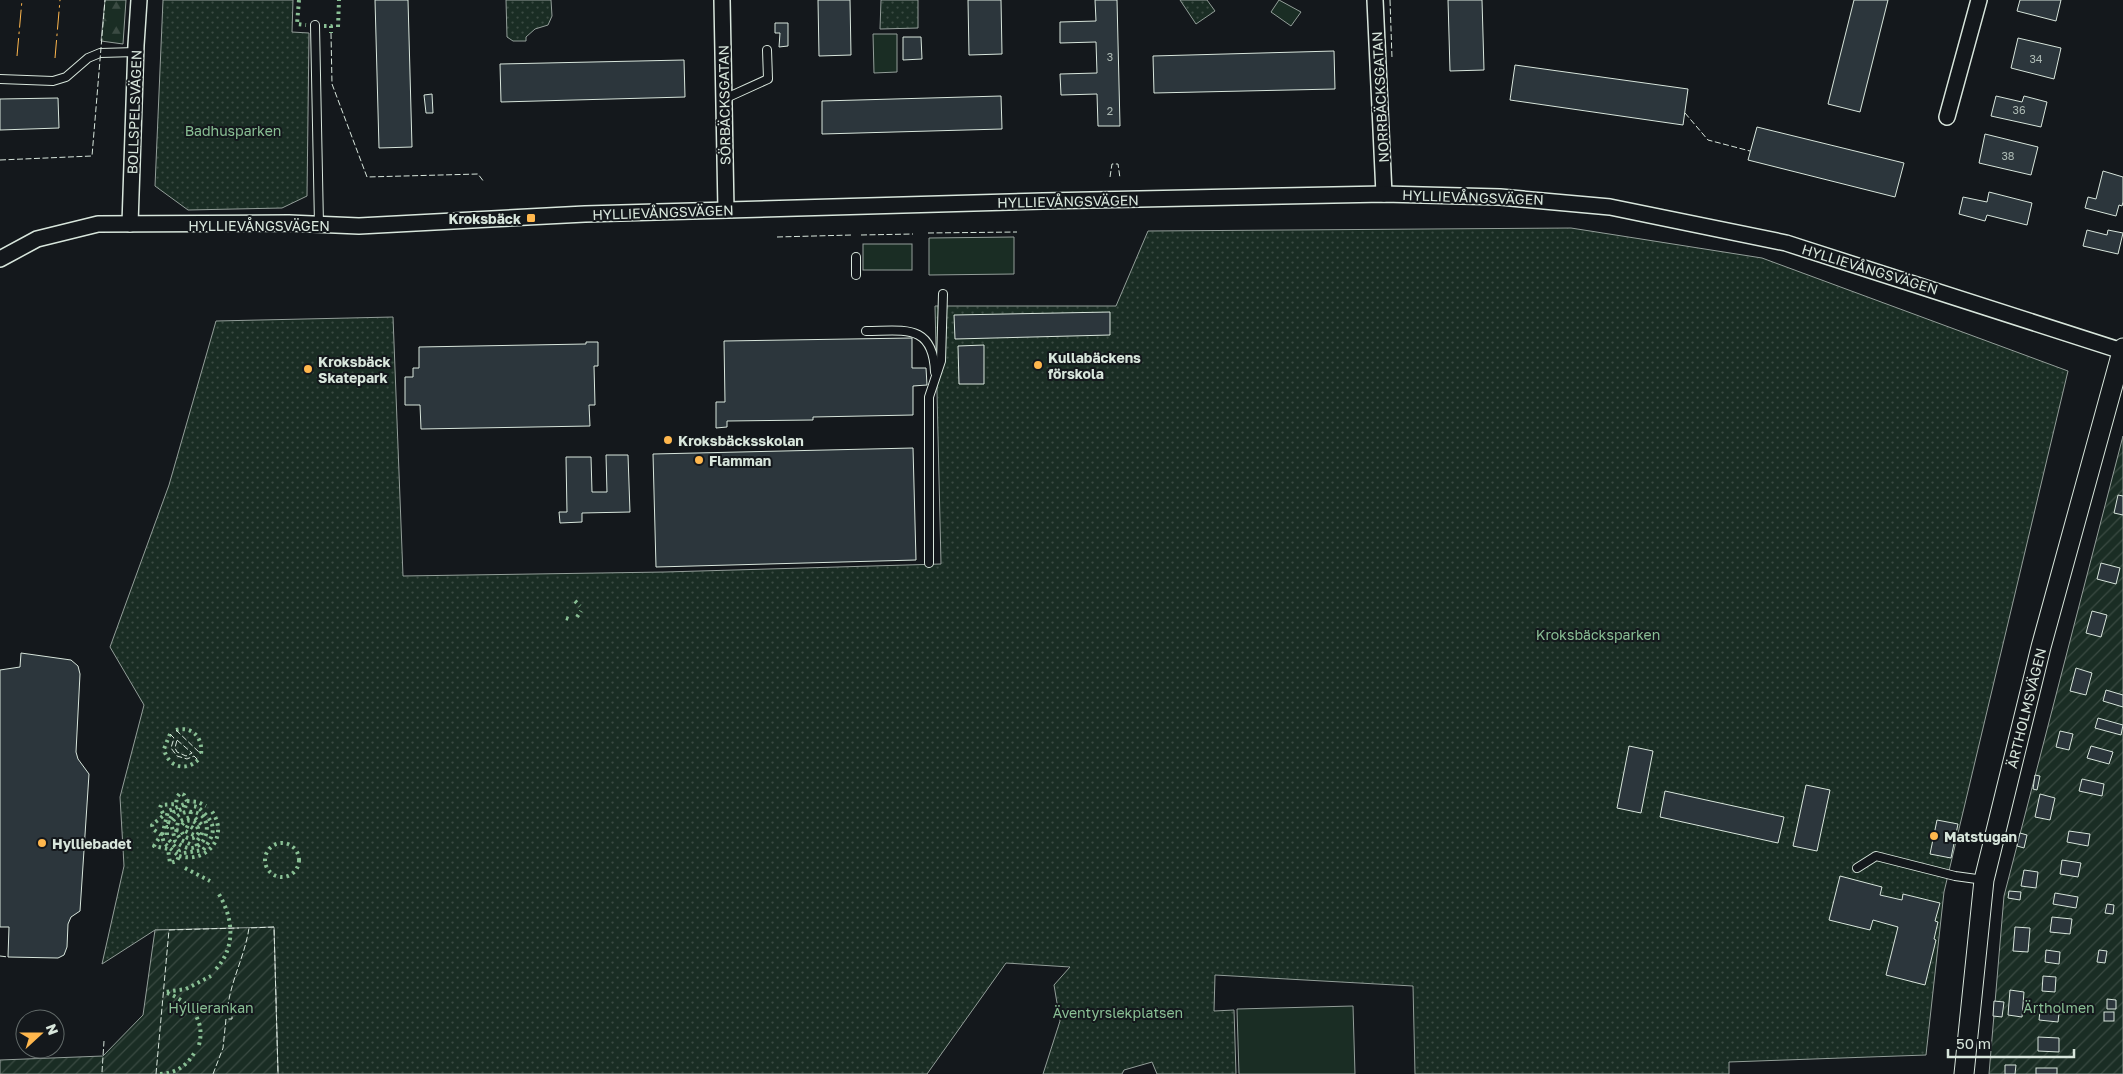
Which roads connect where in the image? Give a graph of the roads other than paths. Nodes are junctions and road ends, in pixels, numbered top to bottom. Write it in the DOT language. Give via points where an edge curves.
graph roads {
  1 [pos="139,0"];
  2 [pos="722,0"];
  3 [pos="1375,0"];
  4 [pos="1979,0"];
  5 [pos="315,25"];
  6 [pos="767,50"];
  7 [pos="136,52"];
  8 [pos="0,79"];
  9 [pos="724,99"];
  10 [pos="1947,117"];
  11 [pos="1384,194"];
  12 [pos="726,210"];
  13 [pos="130,224"];
  14 [pos="319,225"];
  15 [pos="856,257"];
  16 [pos="0,259"];
  17 [pos="856,275"];
  18 [pos="943,294"];
  19 [pos="866,331"];
  20 [pos="2123,350"];
  21 [pos="935,379"];
  22 [pos="929,563"];
  23 [pos="1857,868"];
  24 [pos="1984,880"];
  25 [pos="1964,1074"];
  1 -- 7 [label="street, BOLLSPELSVÄGEN"];
  2 -- 9 [label="street, SÖRBÄCKSGATAN"];
  3 -- 11 [label="street, NORRBÄCKSGATAN"];
  4 -- 10 [label="street"];
  5 -- 14 [label="lane"];
  6 -- 9 [label="lane" via="768,79"];
  7 -- 8 [label="lane" via="100,53 88,58 66,77 53,81"];
  7 -- 13 [label="street, BOLLSPELSVÄGEN"];
  9 -- 12 [label="street, SÖRBÄCKSGATAN"];
  11 -- 12 [label="street, HYLLIEVÅNGSVÄGEN"];
  11 -- 20 [label="street, HYLLIEVÅNGSVÄGEN" via="1500,196 1563,201 1671,218 1786,243"];
  12 -- 14 [label="street, HYLLIEVÅNGSVÄGEN" via="585,214 401,226"];
  13 -- 14 [label="street, HYLLIEVÅNGSVÄGEN"];
  13 -- 16 [label="street, HYLLIEVÅNGSVÄGEN" via="98,224 69,230 37,239"];
  15 -- 17 [label="lane"];
  18 -- 21 [label="lane" via="941,361"];
  19 -- 21 [label="lane" via="914,331 923,336 934,356"];
  20 -- 24 [label="street, ÄRTHOLMSVÄGEN" via="2041,646"];
  21 -- 22 [label="lane" via="929,397"];
  23 -- 24 [label="lane" via="1876,856"];
  24 -- 25 [label="street, ÄRTHOLMSVÄGEN"];
}
